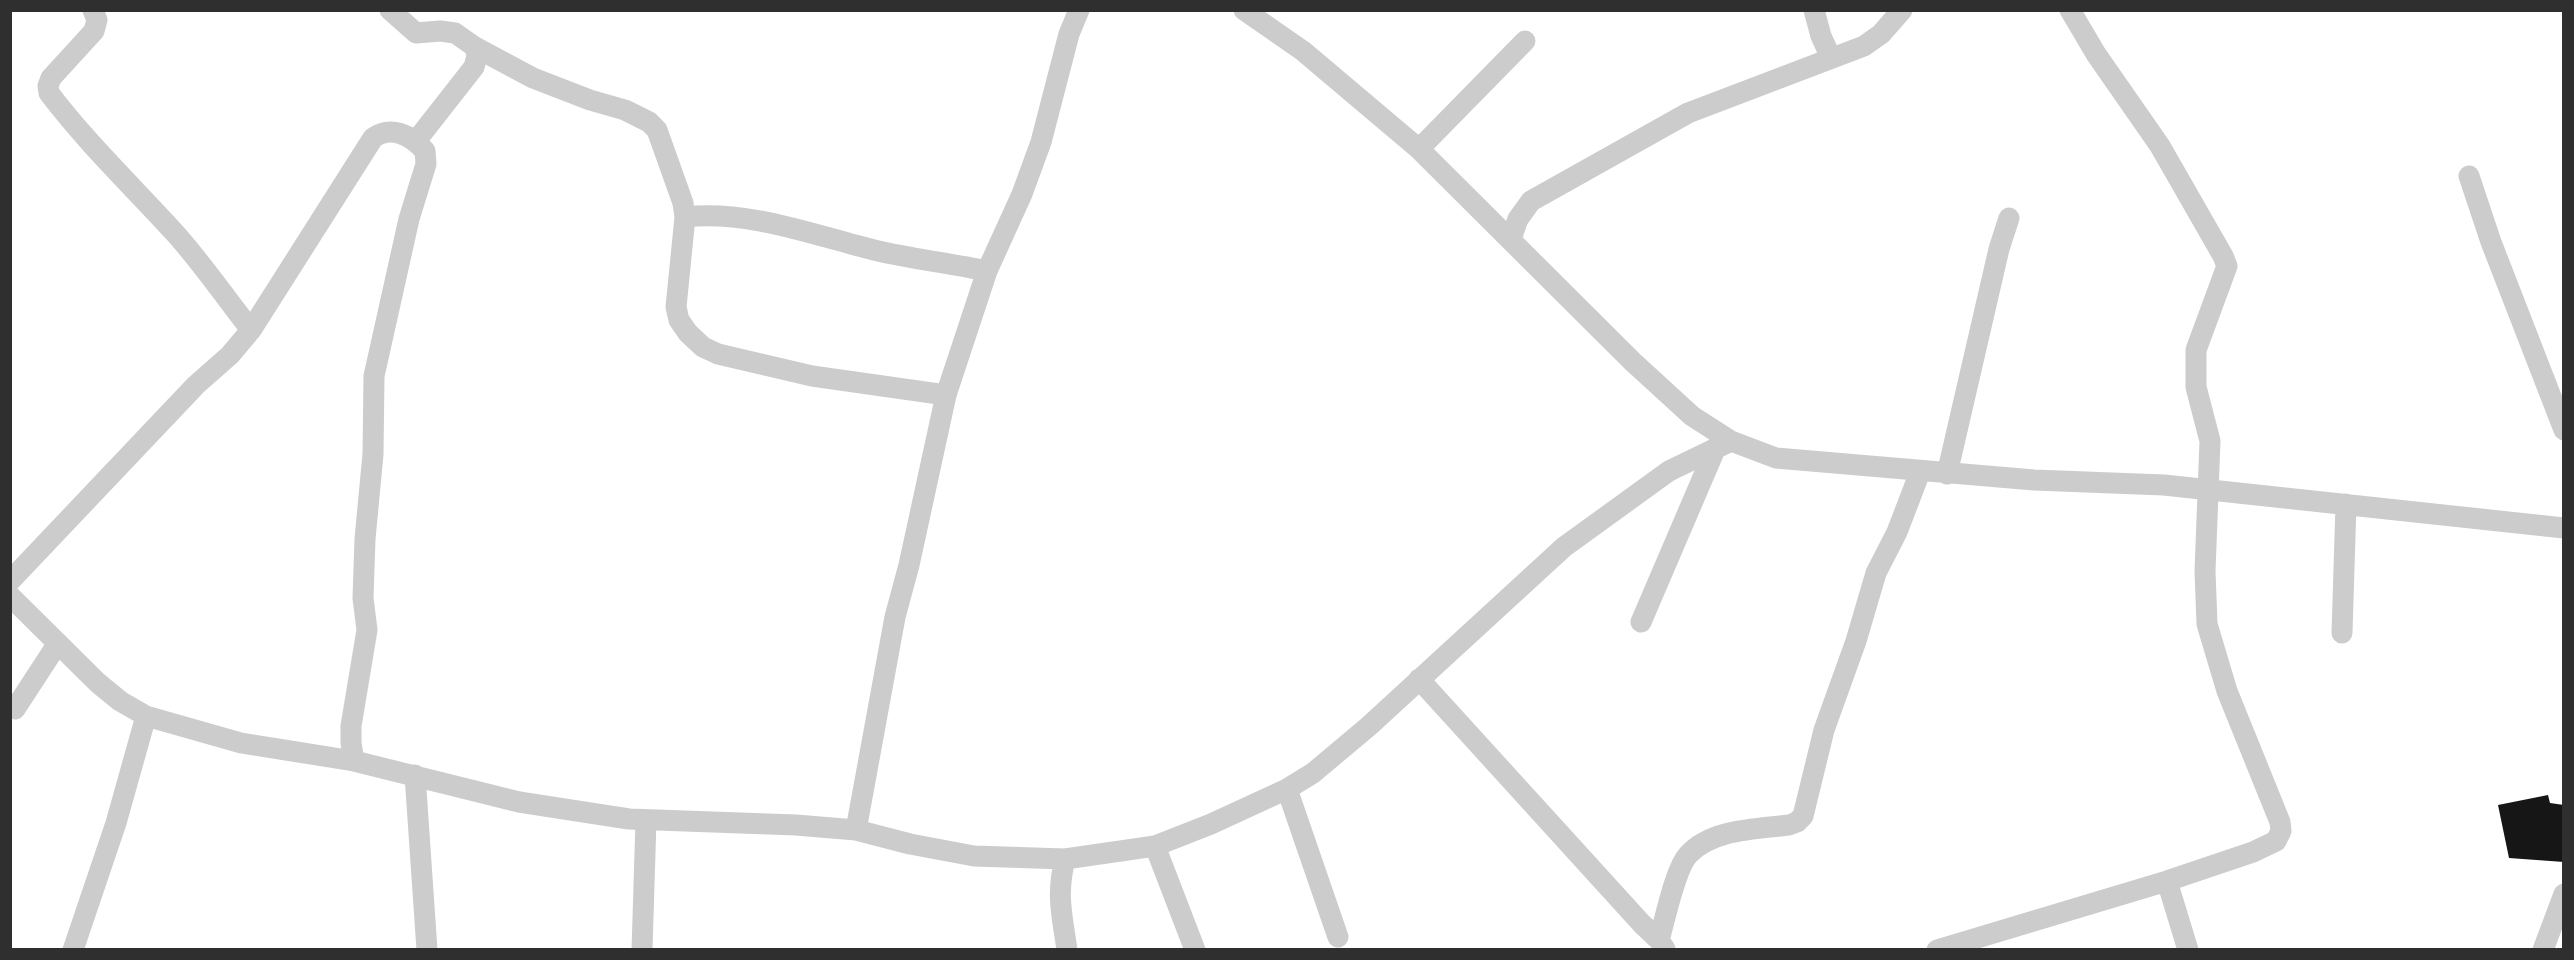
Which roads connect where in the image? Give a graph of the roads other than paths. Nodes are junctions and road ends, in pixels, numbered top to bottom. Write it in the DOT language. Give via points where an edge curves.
graph roads {
  1 [pos="93,10"];
  2 [pos="390,10"];
  3 [pos="1079,10"];
  4 [pos="1814,10"];
  5 [pos="1902,10"];
  6 [pos="2070,10"];
  7 [pos="1247,11"];
  8 [pos="1525,41"];
  9 [pos="475,47"];
  10 [pos="1831,58"];
  11 [pos="416,141"];
  12 [pos="1419,149"];
  13 [pos="2469,176"];
  14 [pos="685,217"];
  15 [pos="2009,218"];
  16 [pos="1511,239"];
  17 [pos="987,271"];
  18 [pos="251,330"];
  19 [pos="946,395"];
  20 [pos="2564,430"];
  21 [pos="1723,444"];
  22 [pos="1920,472"];
  23 [pos="1947,474"];
  24 [pos="2208,489"];
  25 [pos="2346,504"];
  26 [pos="2564,528"];
  27 [pos="10,581"];
  28 [pos="10,596"];
  29 [pos="1641,622"];
  30 [pos="2342,633"];
  31 [pos="58,643"];
  32 [pos="1419,679"];
  33 [pos="15,709"];
  34 [pos="146,716"];
  35 [pos="354,761"];
  36 [pos="415,775"];
  37 [pos="1287,789"];
  38 [pos="646,820"];
  39 [pos="856,830"];
  40 [pos="1155,846"];
  41 [pos="1065,859"];
  42 [pos="2167,881"];
  43 [pos="2564,894"];
  44 [pos="1338,937"];
  45 [pos="1662,944"];
  46 [pos="73,950"];
  47 [pos="427,950"];
  48 [pos="642,950"];
  49 [pos="1067,950"];
  50 [pos="1195,950"];
  51 [pos="1936,950"];
  52 [pos="2188,950"];
  53 [pos="2543,950"];
  1 -- 18 [label="street" via="97,20 94,31 51,78 49,93 77,130 175,233"];
  2 -- 9 [label="street" via="416,33 455,33"];
  3 -- 17 [label="street" via="1041,142"];
  4 -- 10 [label="street"];
  5 -- 10 [label="street" via="1864,46"];
  6 -- 24 [label="street" via="2160,146 2227,266 2196,350 2197,395 2210,441"];
  7 -- 12 [label="street" via="1304,51"];
  8 -- 12 [label="street"];
  9 -- 11 [label="street" via="474,67"];
  9 -- 14 [label="street" via="533,78 649,122 663,142"];
  10 -- 16 [label="street" via="1688,113 1531,201 1518,219"];
  11 -- 18 [label="street" via="390,131 373,138"];
  11 -- 35 [label="street" via="425,151 426,164 409,219 374,376 363,598 367,630 351,726"];
  12 -- 16 [label="street"];
  13 -- 20 [label="street"];
  14 -- 17 [label="street" via="704,215 778,225 877,251"];
  14 -- 19 [label="street" via="676,307 680,320 703,346 718,354 812,376"];
  15 -- 23 [label="street"];
  16 -- 21 [label="street"];
  17 -- 19 [label="street"];
  18 -- 27 [label="street"];
  19 -- 39 [label="street" via="895,617"];
  21 -- 22 [label="street" via="1776,458"];
  21 -- 29 [label="street"];
  21 -- 32 [label="street" via="1669,471 1564,547"];
  22 -- 23 [label="street"];
  22 -- 45 [label="street" via="1876,573 1824,730 1803,816 1789,825 1730,833 1700,845 1686,856"];
  23 -- 24 [label="street"];
  24 -- 25 [label="street"];
  24 -- 42 [label="street" via="2207,624 2227,692 2281,831 2276,841 2268,845"];
  25 -- 26 [label="street"];
  25 -- 30 [label="street"];
  28 -- 31 [label="street"];
  31 -- 33 [label="street"];
  31 -- 34 [label="street" via="98,683"];
  32 -- 37 [label="street" via="1313,773"];
  32 -- 45 [label="street"];
  34 -- 35 [label="street" via="242,743"];
  34 -- 46 [label="street" via="116,823"];
  35 -- 36 [label="street"];
  36 -- 38 [label="street" via="519,802"];
  36 -- 47 [label="street"];
  37 -- 40 [label="street"];
  37 -- 44 [label="street"];
  38 -- 39 [label="street"];
  38 -- 48 [label="street"];
  39 -- 41 [label="street" via="974,856"];
  40 -- 41 [label="street"];
  40 -- 50 [label="street"];
  41 -- 49 [label="street" via="1059,881 1059,904"];
  42 -- 51 [label="street"];
  42 -- 52 [label="street"];
  43 -- 53 [label="street"];
}
